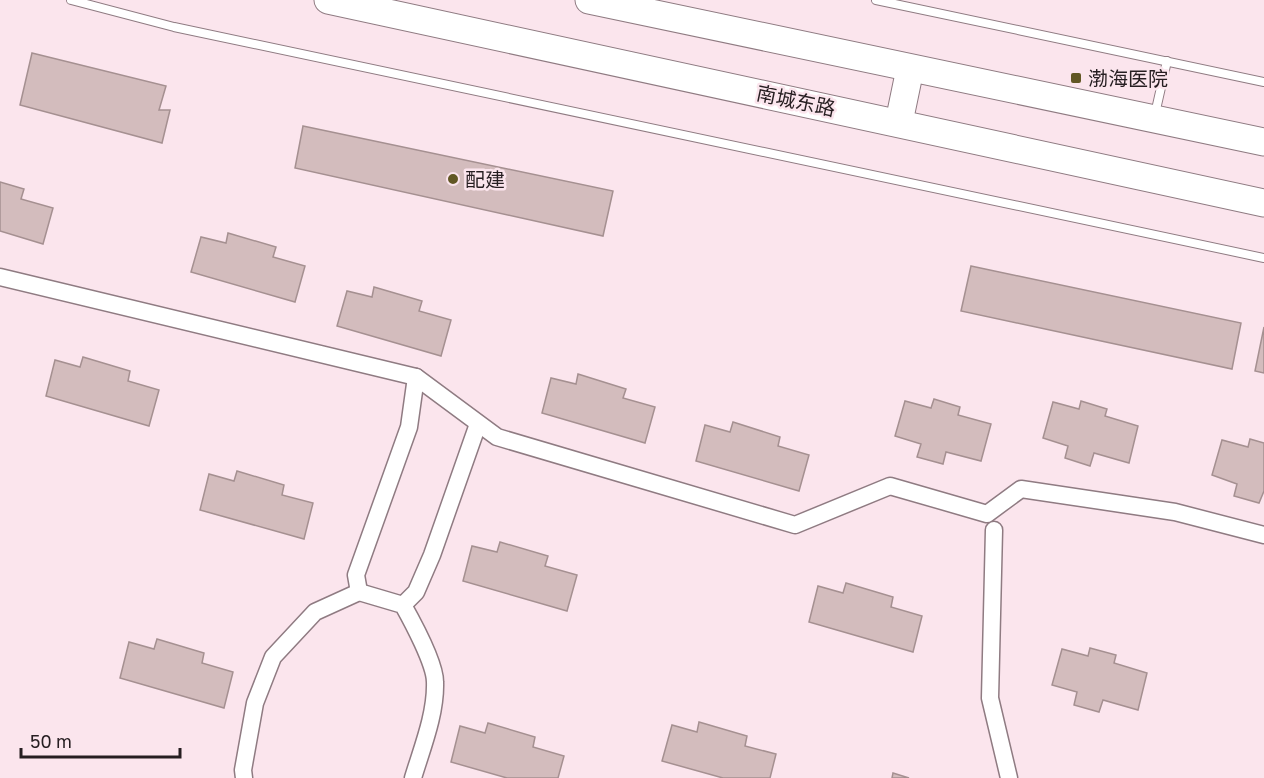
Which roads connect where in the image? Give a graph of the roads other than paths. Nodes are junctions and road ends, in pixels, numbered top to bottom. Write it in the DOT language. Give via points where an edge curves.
graph roads {
  1 [pos="72,0"];
  2 [pos="328,0"];
  3 [pos="589,0"];
  4 [pos="876,0"];
  5 [pos="1167,60"];
  6 [pos="910,69"];
  7 [pos="1264,82"];
  8 [pos="1154,118"];
  9 [pos="899,122"];
  10 [pos="1264,142"];
  11 [pos="1264,202"];
  12 [pos="1264,258"];
  13 [pos="0,277"];
  14 [pos="416,377"];
  15 [pos="478,424"];
  16 [pos="994,530"];
  17 [pos="1264,535"];
  18 [pos="359,592"];
  19 [pos="403,605"];
  20 [pos="244,778"];
  21 [pos="413,778"];
  22 [pos="1009,778"];
  1 -- 12 [label="lane" via="174,27"];
  2 -- 9 [label="main road, 南城东路"];
  3 -- 6 [label="main road"];
  4 -- 5 [label="lane"];
  5 -- 7 [label="lane"];
  5 -- 8 [label="lane"];
  6 -- 8 [label="main road"];
  6 -- 9 [label="main road"];
  8 -- 10 [label="main road"];
  9 -- 11 [label="main road, 南城东路"];
  13 -- 14 [label="street"];
  14 -- 15 [label="street"];
  14 -- 18 [label="street" via="409,427 356,575"];
  15 -- 17 [label="street" via="497,438 795,525 890,486 987,514 1021,489 1174,512"];
  15 -- 19 [label="street" via="432,555 416,592"];
  16 -- 22 [label="street" via="990,698"];
  18 -- 19 [label="street"];
  18 -- 20 [label="street" via="315,612 273,657 255,703"];
  19 -- 21 [label="street" via="415,625 436,681 429,726"];
}
